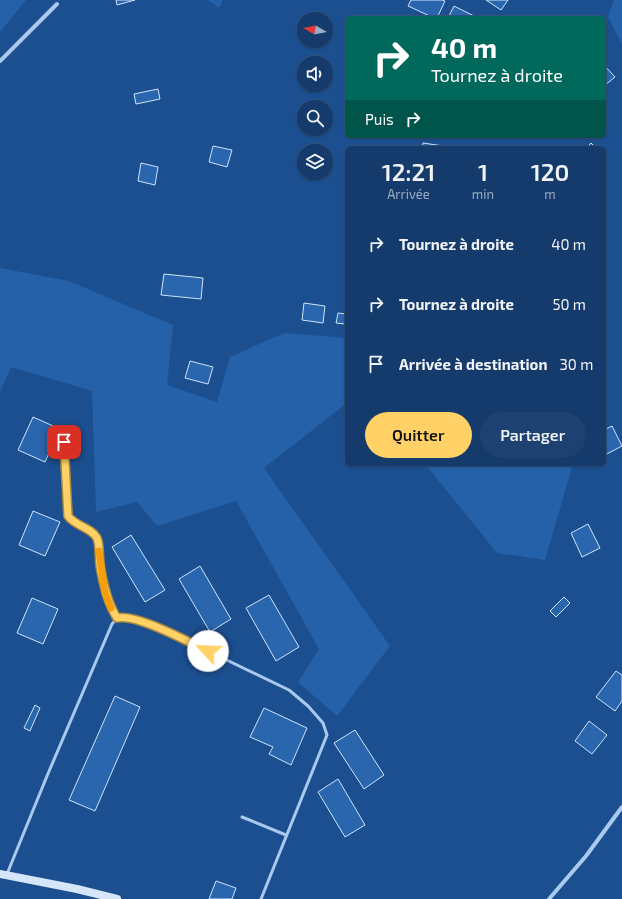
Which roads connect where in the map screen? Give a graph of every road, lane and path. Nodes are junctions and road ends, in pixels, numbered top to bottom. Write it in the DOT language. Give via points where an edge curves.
graph roads {
  1 [pos="57,4"];
  2 [pos="0,61"];
  3 [pos="64,442"];
  4 [pos="117,618"];
  5 [pos="622,807"];
  6 [pos="242,817"];
  7 [pos="286,835"];
  8 [pos="3,875"];
  9 [pos="117,899"];
  10 [pos="261,899"];
  11 [pos="549,899"];
  1 -- 2 [label="street"];
  3 -- 4 [label="lane" via="68,516 72,522 98,539 105,593"];
  4 -- 7 [label="lane" via="154,625 289,690 323,723 327,735"];
  4 -- 8 [label="lane" via="112,624"];
  5 -- 11 [label="street" via="586,856"];
  6 -- 7 [label="lane"];
  7 -- 10 [label="lane"];
  8 -- 9 [label="street"];
}
